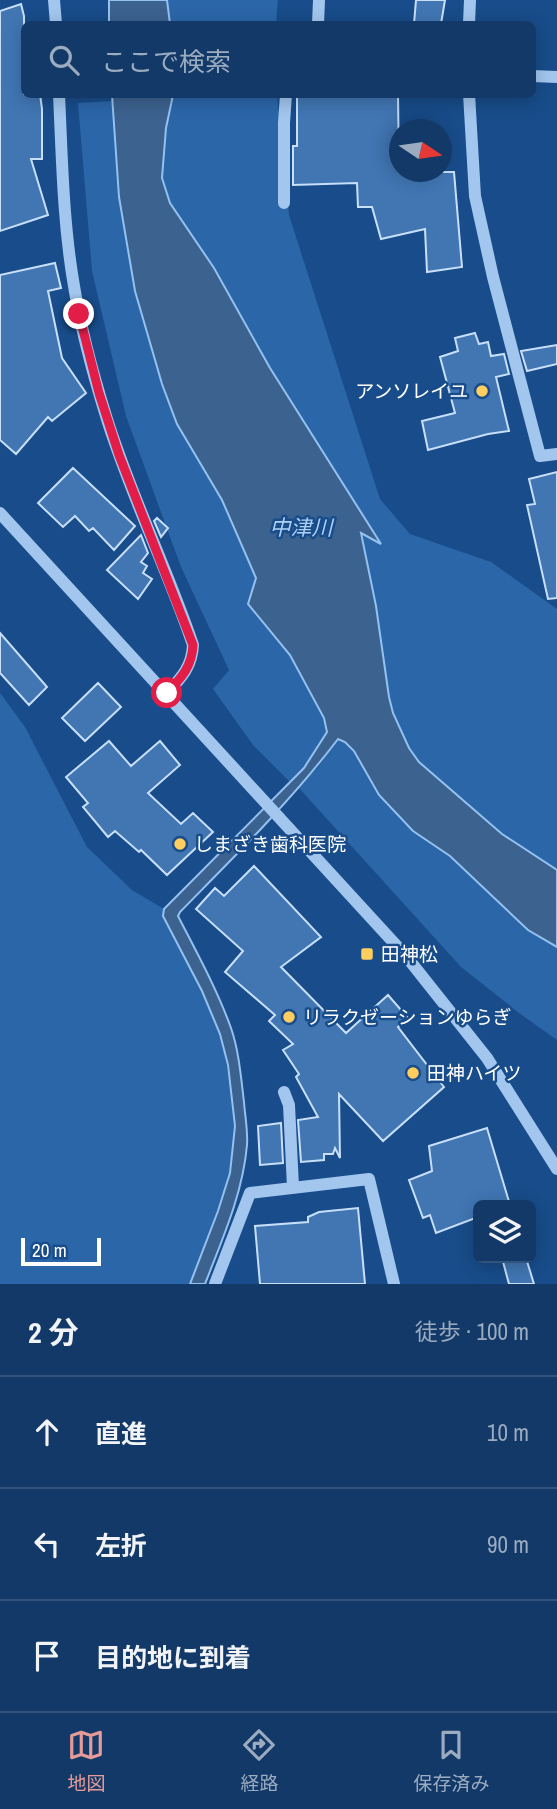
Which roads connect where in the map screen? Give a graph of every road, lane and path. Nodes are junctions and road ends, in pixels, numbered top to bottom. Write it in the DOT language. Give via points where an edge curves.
graph roads {
  1 [pos="54,0"];
  2 [pos="319,0"];
  3 [pos="470,0"];
  4 [pos="55,21"];
  5 [pos="318,21"];
  6 [pos="469,21"];
  7 [pos="536,76"];
  8 [pos="557,77"];
  9 [pos="59,98"];
  10 [pos="286,98"];
  11 [pos="469,98"];
  12 [pos="284,203"];
  13 [pos="557,454"];
  14 [pos="0,513"];
  15 [pos="167,693"];
  16 [pos="284,1092"];
  17 [pos="557,1169"];
  18 [pos="293,1187"];
  19 [pos="215,1284"];
  20 [pos="394,1284"];
  1 -- 4 [label="street"];
  2 -- 5 [label="street"];
  3 -- 6 [label="street"];
  7 -- 8 [label="street"];
  9 -- 15 [label="street" via="69,246 86,342 119,455 193,645 182,677"];
  10 -- 12 [label="street"];
  11 -- 13 [label="street" via="475,196 493,277 540,456"];
  14 -- 15 [label="street"];
  15 -- 17 [label="street" via="406,956 487,1058"];
  16 -- 18 [label="street" via="289,1105"];
  18 -- 19 [label="street" via="250,1193"];
  18 -- 20 [label="street" via="369,1179"];
}
